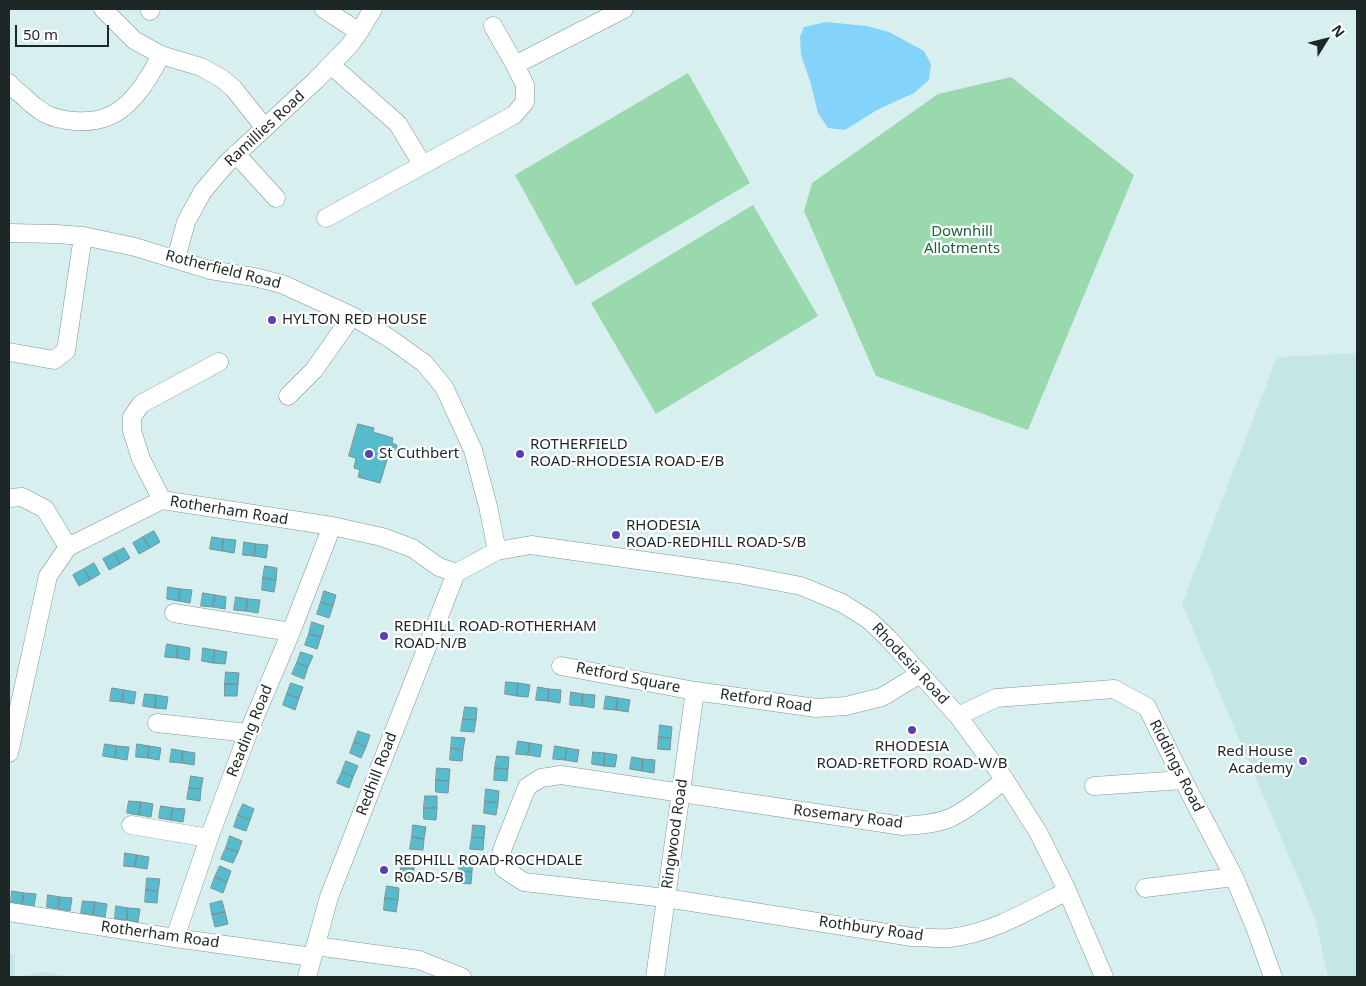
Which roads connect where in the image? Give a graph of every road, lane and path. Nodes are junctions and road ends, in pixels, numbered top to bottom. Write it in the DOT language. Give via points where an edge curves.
graph roads {
  1 [pos="104,9"];
  2 [pos="324,9"];
  3 [pos="373,9"];
  4 [pos="624,9"];
  5 [pos="493,26"];
  6 [pos="359,32"];
  7 [pos="160,54"];
  8 [pos="331,64"];
  9 [pos="515,65"];
  10 [pos="9,83"];
  11 [pos="265,128"];
  12 [pos="236,154"];
  13 [pos="422,164"];
  14 [pos="276,198"];
  15 [pos="326,218"];
  16 [pos="9,233"];
  17 [pos="83,236"];
  18 [pos="176,259"];
  19 [pos="352,316"];
  20 [pos="9,352"];
  21 [pos="219,362"];
  22 [pos="288,396"];
  23 [pos="9,498"];
  24 [pos="162,500"];
  25 [pos="332,526"];
  26 [pos="68,547"];
  27 [pos="497,551"];
  28 [pos="456,573"];
  29 [pos="174,613"];
  30 [pos="291,632"];
  31 [pos="561,666"];
  32 [pos="920,674"];
  33 [pos="695,691"];
  34 [pos="958,716"];
  35 [pos="157,722"];
  36 [pos="248,732"];
  37 [pos="9,753"];
  38 [pos="1005,780"];
  39 [pos="1183,780"];
  40 [pos="1094,786"];
  41 [pos="680,793"];
  42 [pos="131,826"];
  43 [pos="209,838"];
  44 [pos="1234,877"];
  45 [pos="1145,888"];
  46 [pos="1067,891"];
  47 [pos="666,898"];
  48 [pos="9,912"];
  49 [pos="175,938"];
  50 [pos="314,951"];
  51 [pos="418,969"];
  52 [pos="307,977"];
  53 [pos="462,977"];
  54 [pos="655,977"];
  55 [pos="1104,977"];
  56 [pos="1273,977"];
  1 -- 7 [label="street" via="134,40"];
  2 -- 6 [label="street"];
  3 -- 6 [label="street, Ramillies Road"];
  4 -- 9 [label="street"];
  5 -- 9 [label="street"];
  6 -- 8 [label="street, Ramillies Road"];
  7 -- 10 [label="street" via="154,69 126,106 107,117 86,122 45,113"];
  7 -- 11 [label="street" via="201,67 221,78"];
  8 -- 11 [label="street, Ramillies Road"];
  8 -- 13 [label="street" via="398,124"];
  9 -- 13 [label="street" via="525,85 525,102 514,115"];
  11 -- 12 [label="street, Ramillies Road"];
  12 -- 14 [label="street"];
  12 -- 18 [label="street, Ramillies Road" via="204,191 186,222"];
  13 -- 15 [label="street"];
  16 -- 17 [label="street, Rotherfield Road"];
  17 -- 18 [label="street, Rotherfield Road"];
  17 -- 20 [label="street" via="66,351 54,360"];
  18 -- 19 [label="street, Rotherfield Road" via="210,270 282,284"];
  19 -- 22 [label="street" via="314,370"];
  19 -- 27 [label="street, Rotherfield Road" via="424,363 444,387 473,450"];
  21 -- 24 [label="street" via="141,404 132,418 132,431 141,459"];
  23 -- 26 [label="street" via="22,497 45,509"];
  24 -- 25 [label="street, Rotherham Road"];
  24 -- 26 [label="street, Rotherham Road"];
  25 -- 28 [label="street, Rotherham Road" via="382,537 412,548 439,567"];
  25 -- 30 [label="street, Reading Road"];
  26 -- 37 [label="street, Rotherham Road" via="48,576"];
  27 -- 28 [label="street, Rhodesia Road"];
  27 -- 32 [label="street, Rhodesia Road" via="531,545 801,586 842,603 869,620"];
  28 -- 50 [label="street, Redhill Road" via="329,897"];
  29 -- 30 [label="street"];
  30 -- 36 [label="street, Reading Road"];
  31 -- 33 [label="street, Retford Square"];
  32 -- 33 [label="street, Retford Road" via="882,698 846,706 816,708"];
  32 -- 34 [label="street, Rhodesia Road"];
  33 -- 41 [label="street, Ringwood Road"];
  34 -- 38 [label="street, Rhodesia Road"];
  34 -- 39 [label="street, Riddings Road" via="996,698 1114,689 1147,707"];
  35 -- 36 [label="street"];
  36 -- 43 [label="street, Reading Road"];
  38 -- 41 [label="street, Rosemary Road" via="949,818 903,826"];
  38 -- 46 [label="street, Rhodesia Road" via="1038,832"];
  39 -- 40 [label="street"];
  39 -- 44 [label="street, Riddings Road"];
  41 -- 47 [label="street, Ringwood Road"];
  41 -- 47 [label="street, Rosemary Road" via="561,775 541,778 526,787 502,850 504,869 524,882"];
  42 -- 43 [label="street"];
  43 -- 49 [label="street, Reading Road"];
  44 -- 45 [label="street"];
  44 -- 56 [label="street, Riddings Road"];
  46 -- 47 [label="street, Rothbury Road" via="1014,919 949,938 912,937"];
  46 -- 55 [label="street, Rhodesia Road"];
  47 -- 54 [label="street, Ringwood Road"];
  48 -- 49 [label="street, Rotherham Road"];
  49 -- 50 [label="street, Rotherham Road"];
  50 -- 51 [label="street, Rotherham Road"];
  50 -- 52 [label="street, Redhill Road"];
  51 -- 53 [label="street, Rotherham Road"];
}
